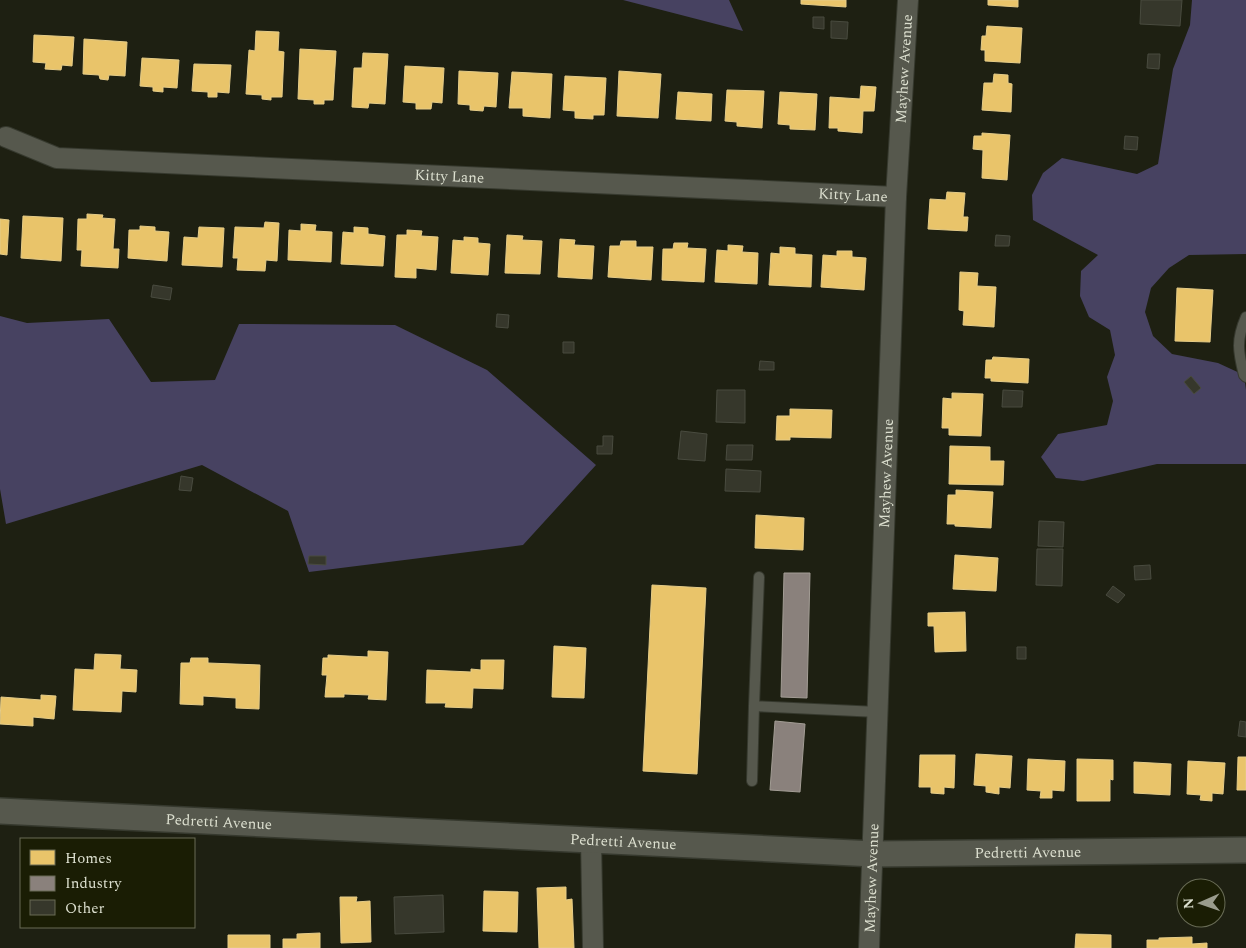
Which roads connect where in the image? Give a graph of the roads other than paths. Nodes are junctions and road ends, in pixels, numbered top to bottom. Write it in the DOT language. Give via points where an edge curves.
graph roads {
  1 [pos="908,0"];
  2 [pos="6,138"];
  3 [pos="896,197"];
  4 [pos="1246,316"];
  5 [pos="1246,377"];
  6 [pos="759,577"];
  7 [pos="754,706"];
  8 [pos="878,712"];
  9 [pos="752,781"];
  10 [pos="0,811"];
  11 [pos="590,840"];
  12 [pos="1246,850"];
  13 [pos="874,854"];
  14 [pos="593,948"];
  15 [pos="869,948"];
  1 -- 3 [label="street, Mayhew Avenue"];
  2 -- 3 [label="street, Kitty Lane" via="58,158"];
  3 -- 8 [label="street, Mayhew Avenue"];
  4 -- 5 [label="lane" via="1240,332 1239,355"];
  6 -- 7 [label="lane"];
  7 -- 8 [label="lane"];
  7 -- 9 [label="lane"];
  8 -- 13 [label="street, Mayhew Avenue"];
  10 -- 11 [label="street, Pedretti Avenue"];
  11 -- 13 [label="street, Pedretti Avenue"];
  11 -- 14 [label="street"];
  12 -- 13 [label="street, Pedretti Avenue"];
  13 -- 15 [label="street, Mayhew Avenue"];
}
